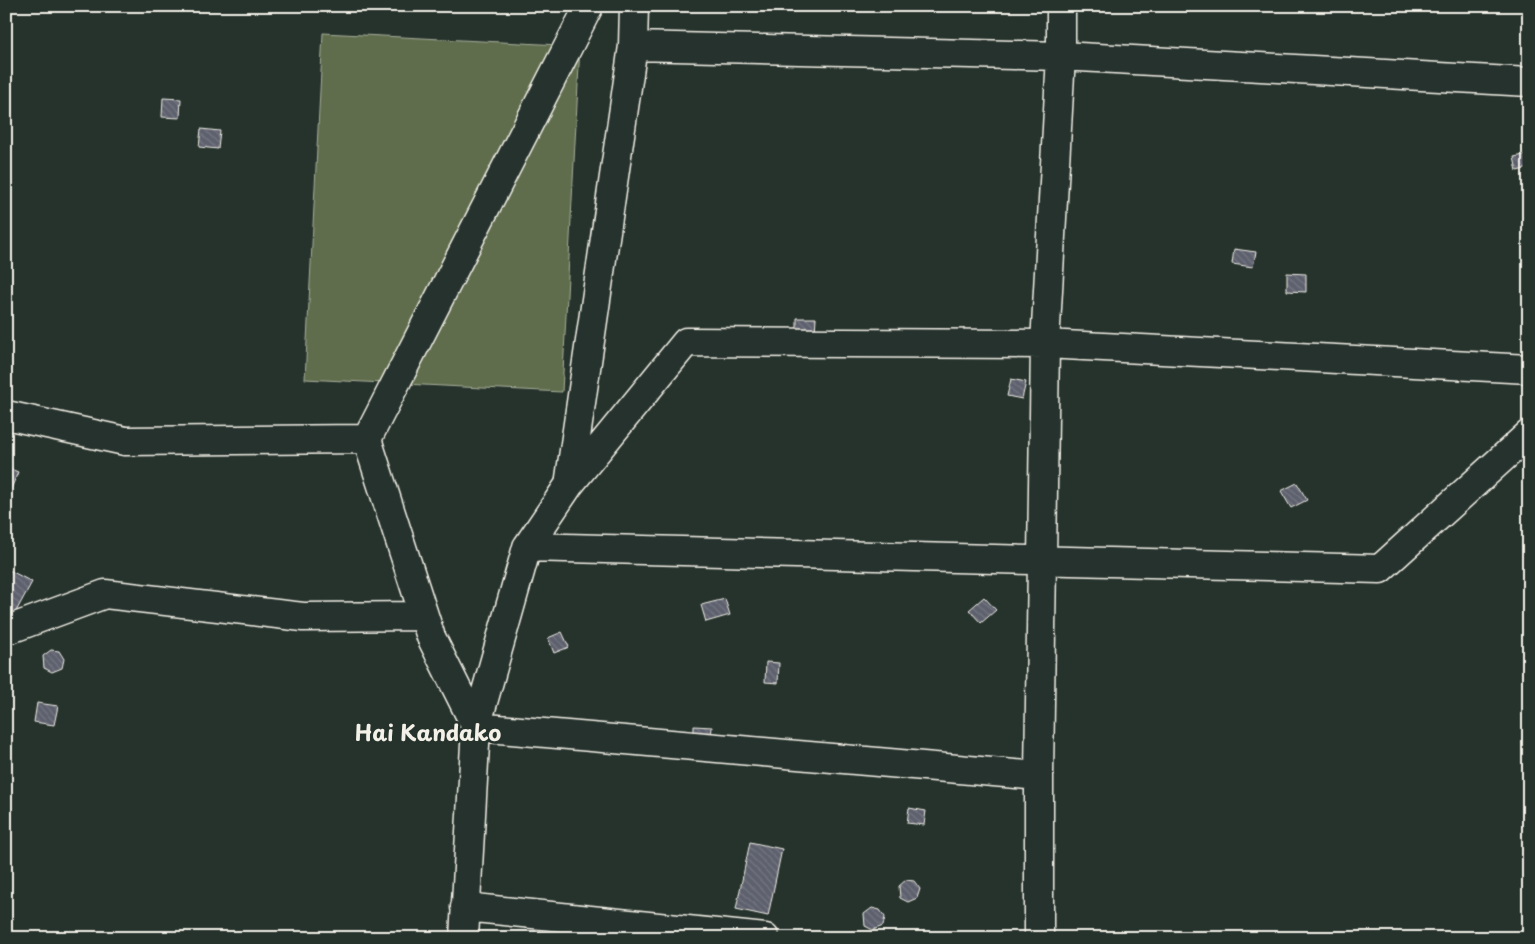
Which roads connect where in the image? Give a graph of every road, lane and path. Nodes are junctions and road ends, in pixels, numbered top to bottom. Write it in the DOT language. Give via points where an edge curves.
graph roads {
  1 [pos="589,6"];
  2 [pos="634,6"];
  3 [pos="1061,6"];
  4 [pos="633,46"];
  5 [pos="1061,56"];
  6 [pos="1529,82"];
  7 [pos="1045,344"];
  8 [pos="1529,370"];
  9 [pos="6,415"];
  10 [pos="1529,434"];
  11 [pos="367,439"];
  12 [pos="569,485"];
  13 [pos="527,547"];
  14 [pos="1041,562"];
  15 [pos="424,616"];
  16 [pos="6,628"];
  17 [pos="476,727"];
  18 [pos="1039,776"];
  19 [pos="466,907"];
  20 [pos="464,938"];
  21 [pos="765,938"];
  22 [pos="1039,938"];
  1 -- 11 [label="street"];
  2 -- 4 [label="street"];
  3 -- 5 [label="street"];
  4 -- 5 [label="street"];
  4 -- 12 [label="street"];
  5 -- 6 [label="street"];
  5 -- 7 [label="street"];
  7 -- 8 [label="street"];
  7 -- 12 [label="street" via="686,342"];
  7 -- 14 [label="street"];
  9 -- 11 [label="street" via="125,441"];
  10 -- 14 [label="street" via="1380,569"];
  11 -- 15 [label="street"];
  12 -- 13 [label="street"];
  13 -- 14 [label="street"];
  13 -- 17 [label="street"];
  14 -- 18 [label="street"];
  15 -- 16 [label="street" via="303,617 105,594"];
  15 -- 17 [label="street" via="431,637"];
  17 -- 18 [label="street"];
  17 -- 19 [label="street"];
  18 -- 22 [label="street"];
  19 -- 20 [label="street"];
  19 -- 21 [label="street"];
}
